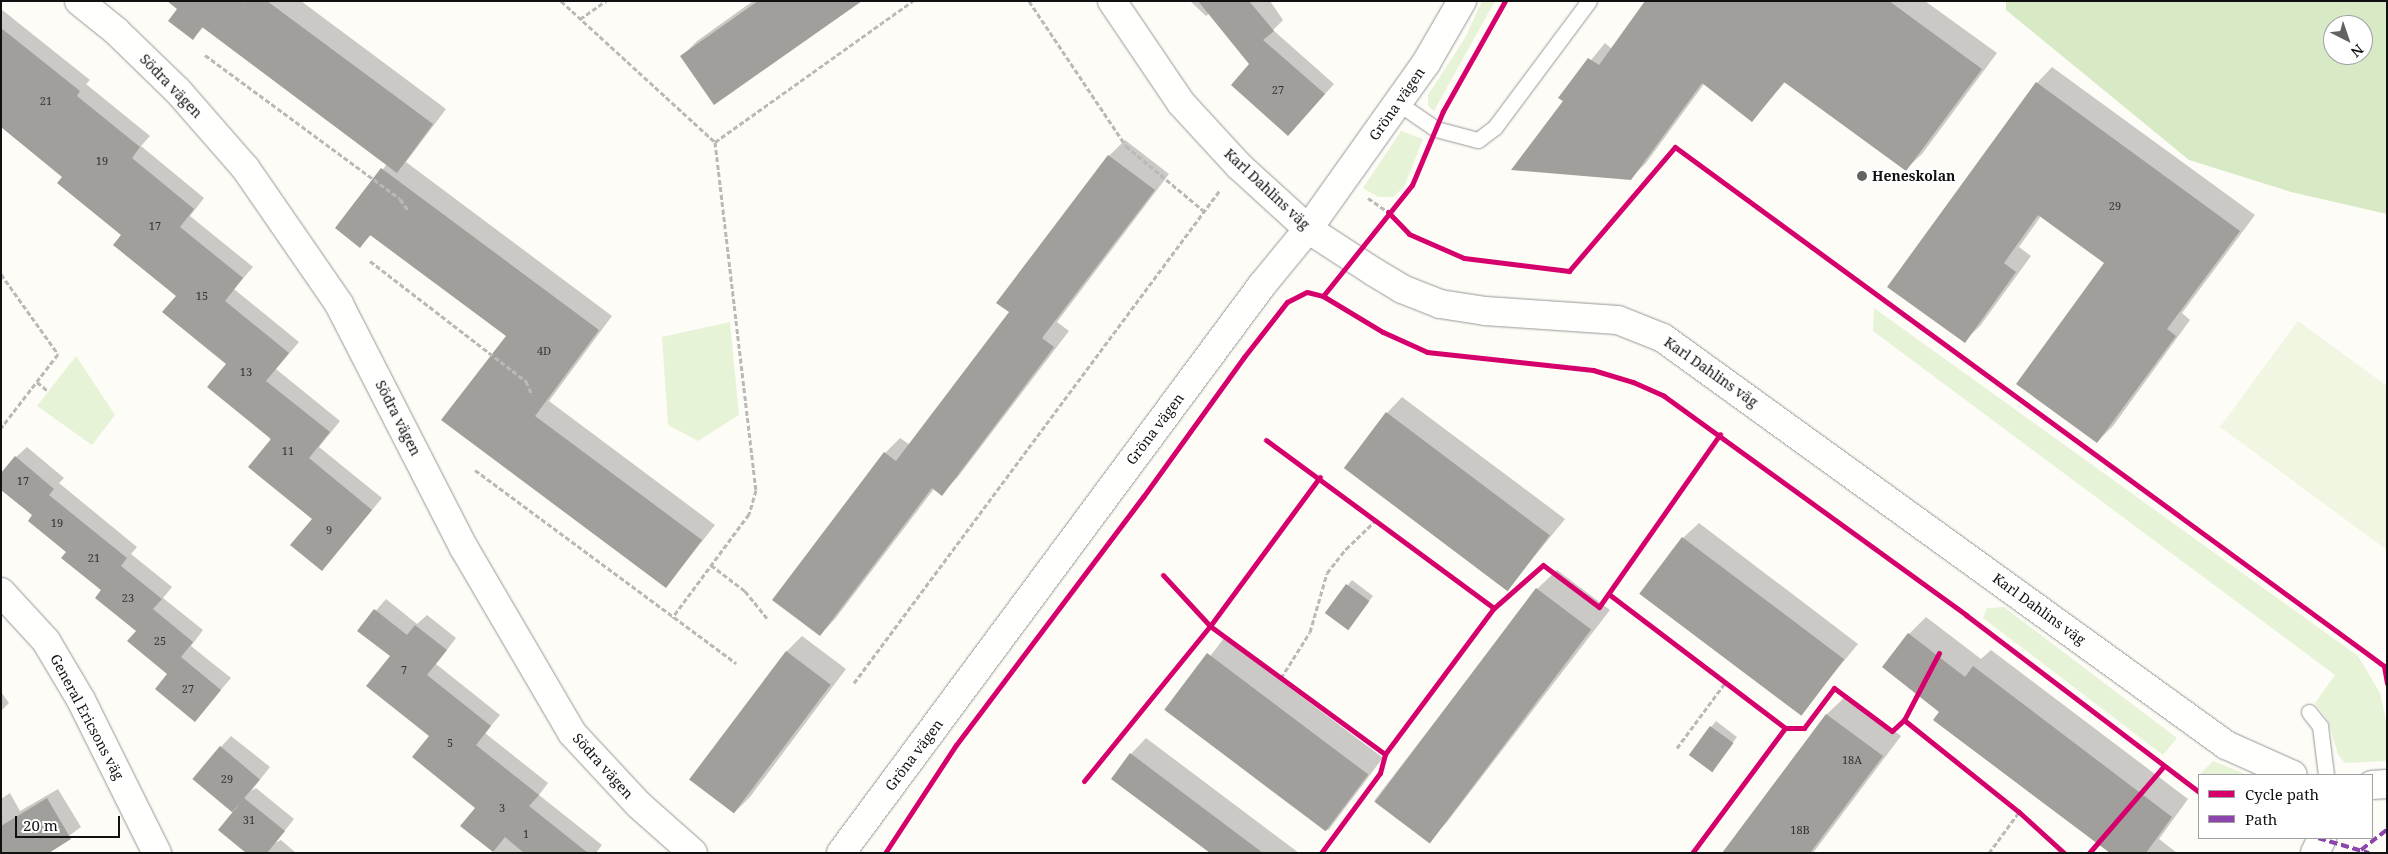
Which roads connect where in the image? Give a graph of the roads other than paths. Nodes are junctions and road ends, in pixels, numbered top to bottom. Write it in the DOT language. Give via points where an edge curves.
graph roads {
  1 [pos="78,1"];
  2 [pos="1112,1"];
  3 [pos="1462,1"];
  4 [pos="1589,1"];
  5 [pos="1398,103"];
  6 [pos="1308,228"];
  7 [pos="1,592"];
  8 [pos="2308,712"];
  9 [pos="2291,774"];
  10 [pos="2326,774"];
  11 [pos="2387,784"];
  12 [pos="2373,786"];
  13 [pos="2322,839"];
  14 [pos="157,853"];
  15 [pos="693,853"];
  16 [pos="841,853"];
  17 [pos="2315,853"];
  1 -- 15 [label="street, Södra vägen" via="116,31 178,91 246,169 338,304 464,548 572,733 639,805"];
  2 -- 6 [label="street, Karl Dahlins väg" via="1181,102 1239,166"];
  3 -- 5 [label="street, Gröna vägen"];
  4 -- 5 [label="lane" via="1495,127 1478,140 1436,129"];
  5 -- 6 [label="street, Gröna vägen"];
  6 -- 9 [label="street, Karl Dahlins väg" via="1402,289 1440,304 1485,311 1618,320 1663,338 2226,745"];
  6 -- 16 [label="street, Gröna vägen"];
  7 -- 14 [label="street, General Ericsons väg" via="46,641 81,700"];
  8 -- 10 [label="lane" via="2320,726"];
  11 -- 12 [label="street"];
  13 -- 17 [label="street"];
}
